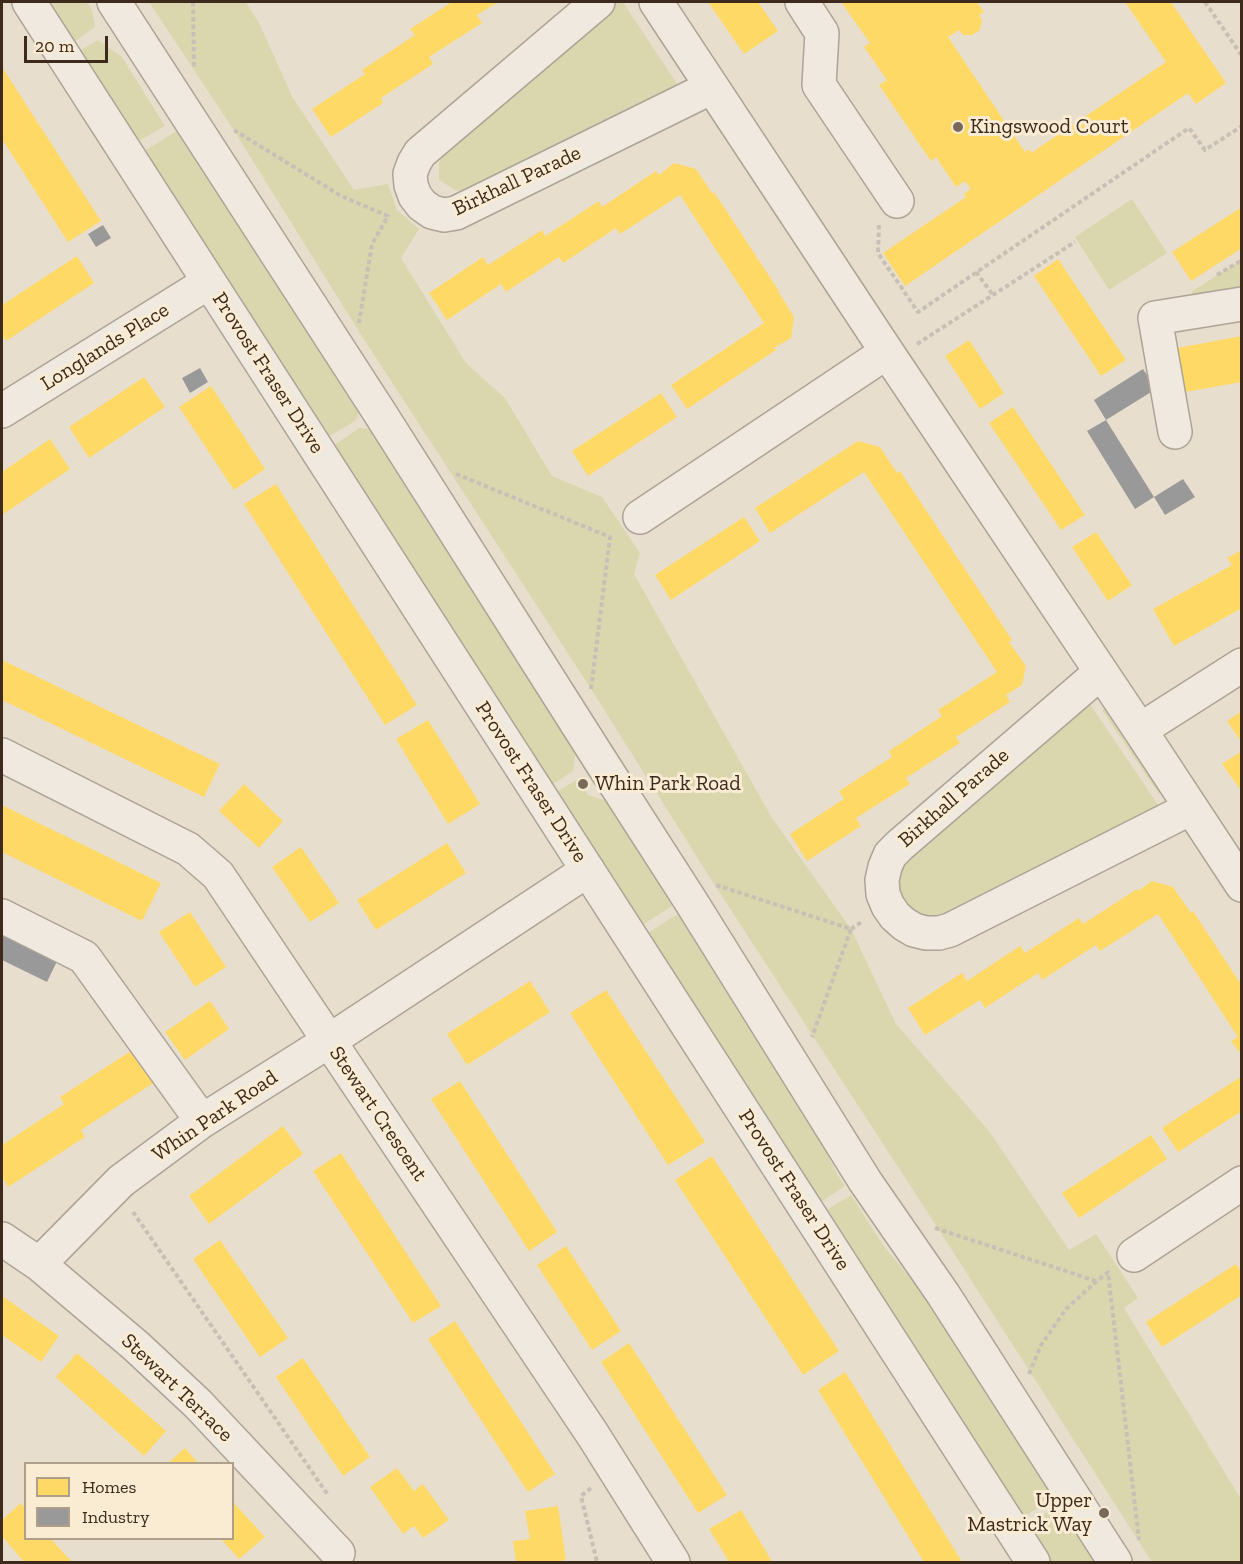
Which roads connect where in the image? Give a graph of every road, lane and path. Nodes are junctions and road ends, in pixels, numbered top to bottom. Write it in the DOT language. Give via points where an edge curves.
graph roads {
  1 [pos="29,2"];
  2 [pos="114,2"];
  3 [pos="193,2"];
  4 [pos="598,2"];
  5 [pos="656,2"];
  6 [pos="802,2"];
  7 [pos="1205,2"];
  8 [pos="1242,56"];
  9 [pos="194,70"];
  10 [pos="712,87"];
  11 [pos="1242,126"];
  12 [pos="225,127"];
  13 [pos="888,211"];
  14 [pos="1075,242"];
  15 [pos="976,272"];
  16 [pos="209,282"];
  17 [pos="993,295"];
  18 [pos="1242,304"];
  19 [pos="358,330"];
  20 [pos="898,350"];
  21 [pos="2,411"];
  22 [pos="1175,432"];
  23 [pos="450,471"];
  24 [pos="640,517"];
  25 [pos="1242,665"];
  26 [pos="1101,672"];
  27 [pos="590,695"];
  28 [pos="1140,730"];
  29 [pos="2,755"];
  30 [pos="1191,808"];
  31 [pos="588,870"];
  32 [pos="1242,885"];
  33 [pos="710,887"];
  34 [pos="2,916"];
  35 [pos="811,1040"];
  36 [pos="329,1041"];
  37 [pos="202,1121"];
  38 [pos="1242,1184"];
  39 [pos="116,1187"];
  40 [pos="930,1227"];
  41 [pos="2,1239"];
  42 [pos="1134,1255"];
  43 [pos="39,1264"];
  44 [pos="1096,1281"];
  45 [pos="1027,1379"];
  46 [pos="616,1471"];
  47 [pos="333,1501"];
  48 [pos="338,1553"];
  49 [pos="1127,1553"];
  50 [pos="597,1563"];
  51 [pos="673,1563"];
  52 [pos="1033,1563"];
  1 -- 16 [label="street, Provost Fraser Drive"];
  2 -- 49 [label="street" via="372,400 865,1181"];
  3 -- 9 [label="path"];
  4 -- 10 [label="street, Birkhall Parade" via="420,153 410,174 415,196 422,205 432,212 456,213"];
  5 -- 10 [label="street"];
  6 -- 13 [label="street" via="822,33 819,85"];
  7 -- 8 [label="path"];
  10 -- 20 [label="street"];
  11 -- 15 [label="path" via="1205,150 1189,128"];
  12 -- 19 [label="path" via="340,196 388,216 372,244"];
  13 -- 15 [label="path" via="878,253 918,312"];
  14 -- 17 [label="path"];
  15 -- 17 [label="path"];
  16 -- 21 [label="street, Longlands Place"];
  16 -- 31 [label="street, Provost Fraser Drive"];
  17 -- 20 [label="path"];
  18 -- 22 [label="street" via="1155,318"];
  20 -- 24 [label="street"];
  20 -- 26 [label="street"];
  23 -- 27 [label="path" via="610,537"];
  25 -- 28 [label="street"];
  26 -- 28 [label="street"];
  26 -- 30 [label="street, Birkhall Parade" via="900,845 891,855 882,880 888,906 914,930 950,930"];
  28 -- 30 [label="street"];
  29 -- 36 [label="street, Stewart Crescent" via="188,849 218,875"];
  30 -- 32 [label="street"];
  31 -- 36 [label="street, Whin Park Road"];
  31 -- 52 [label="street, Provost Fraser Drive"];
  33 -- 35 [label="path" via="714,884 851,929"];
  34 -- 37 [label="street" via="84,957"];
  36 -- 37 [label="street, Whin Park Road"];
  36 -- 46 [label="street, Stewart Crescent"];
  37 -- 39 [label="street, Whin Park Road"];
  38 -- 42 [label="street"];
  39 -- 43 [label="street, Whin Park Road"];
  39 -- 47 [label="path"];
  40 -- 44 [label="path"];
  41 -- 43 [label="street, Stewart Terrace"];
  43 -- 48 [label="street, Stewart Terrace" via="198,1404"];
  44 -- 45 [label="path" via="1066,1308 1041,1345"];
  44 -- 49 [label="path" via="1108,1272"];
  46 -- 50 [label="path" via="581,1496"];
  46 -- 51 [label="street, Stewart Crescent"];
}
